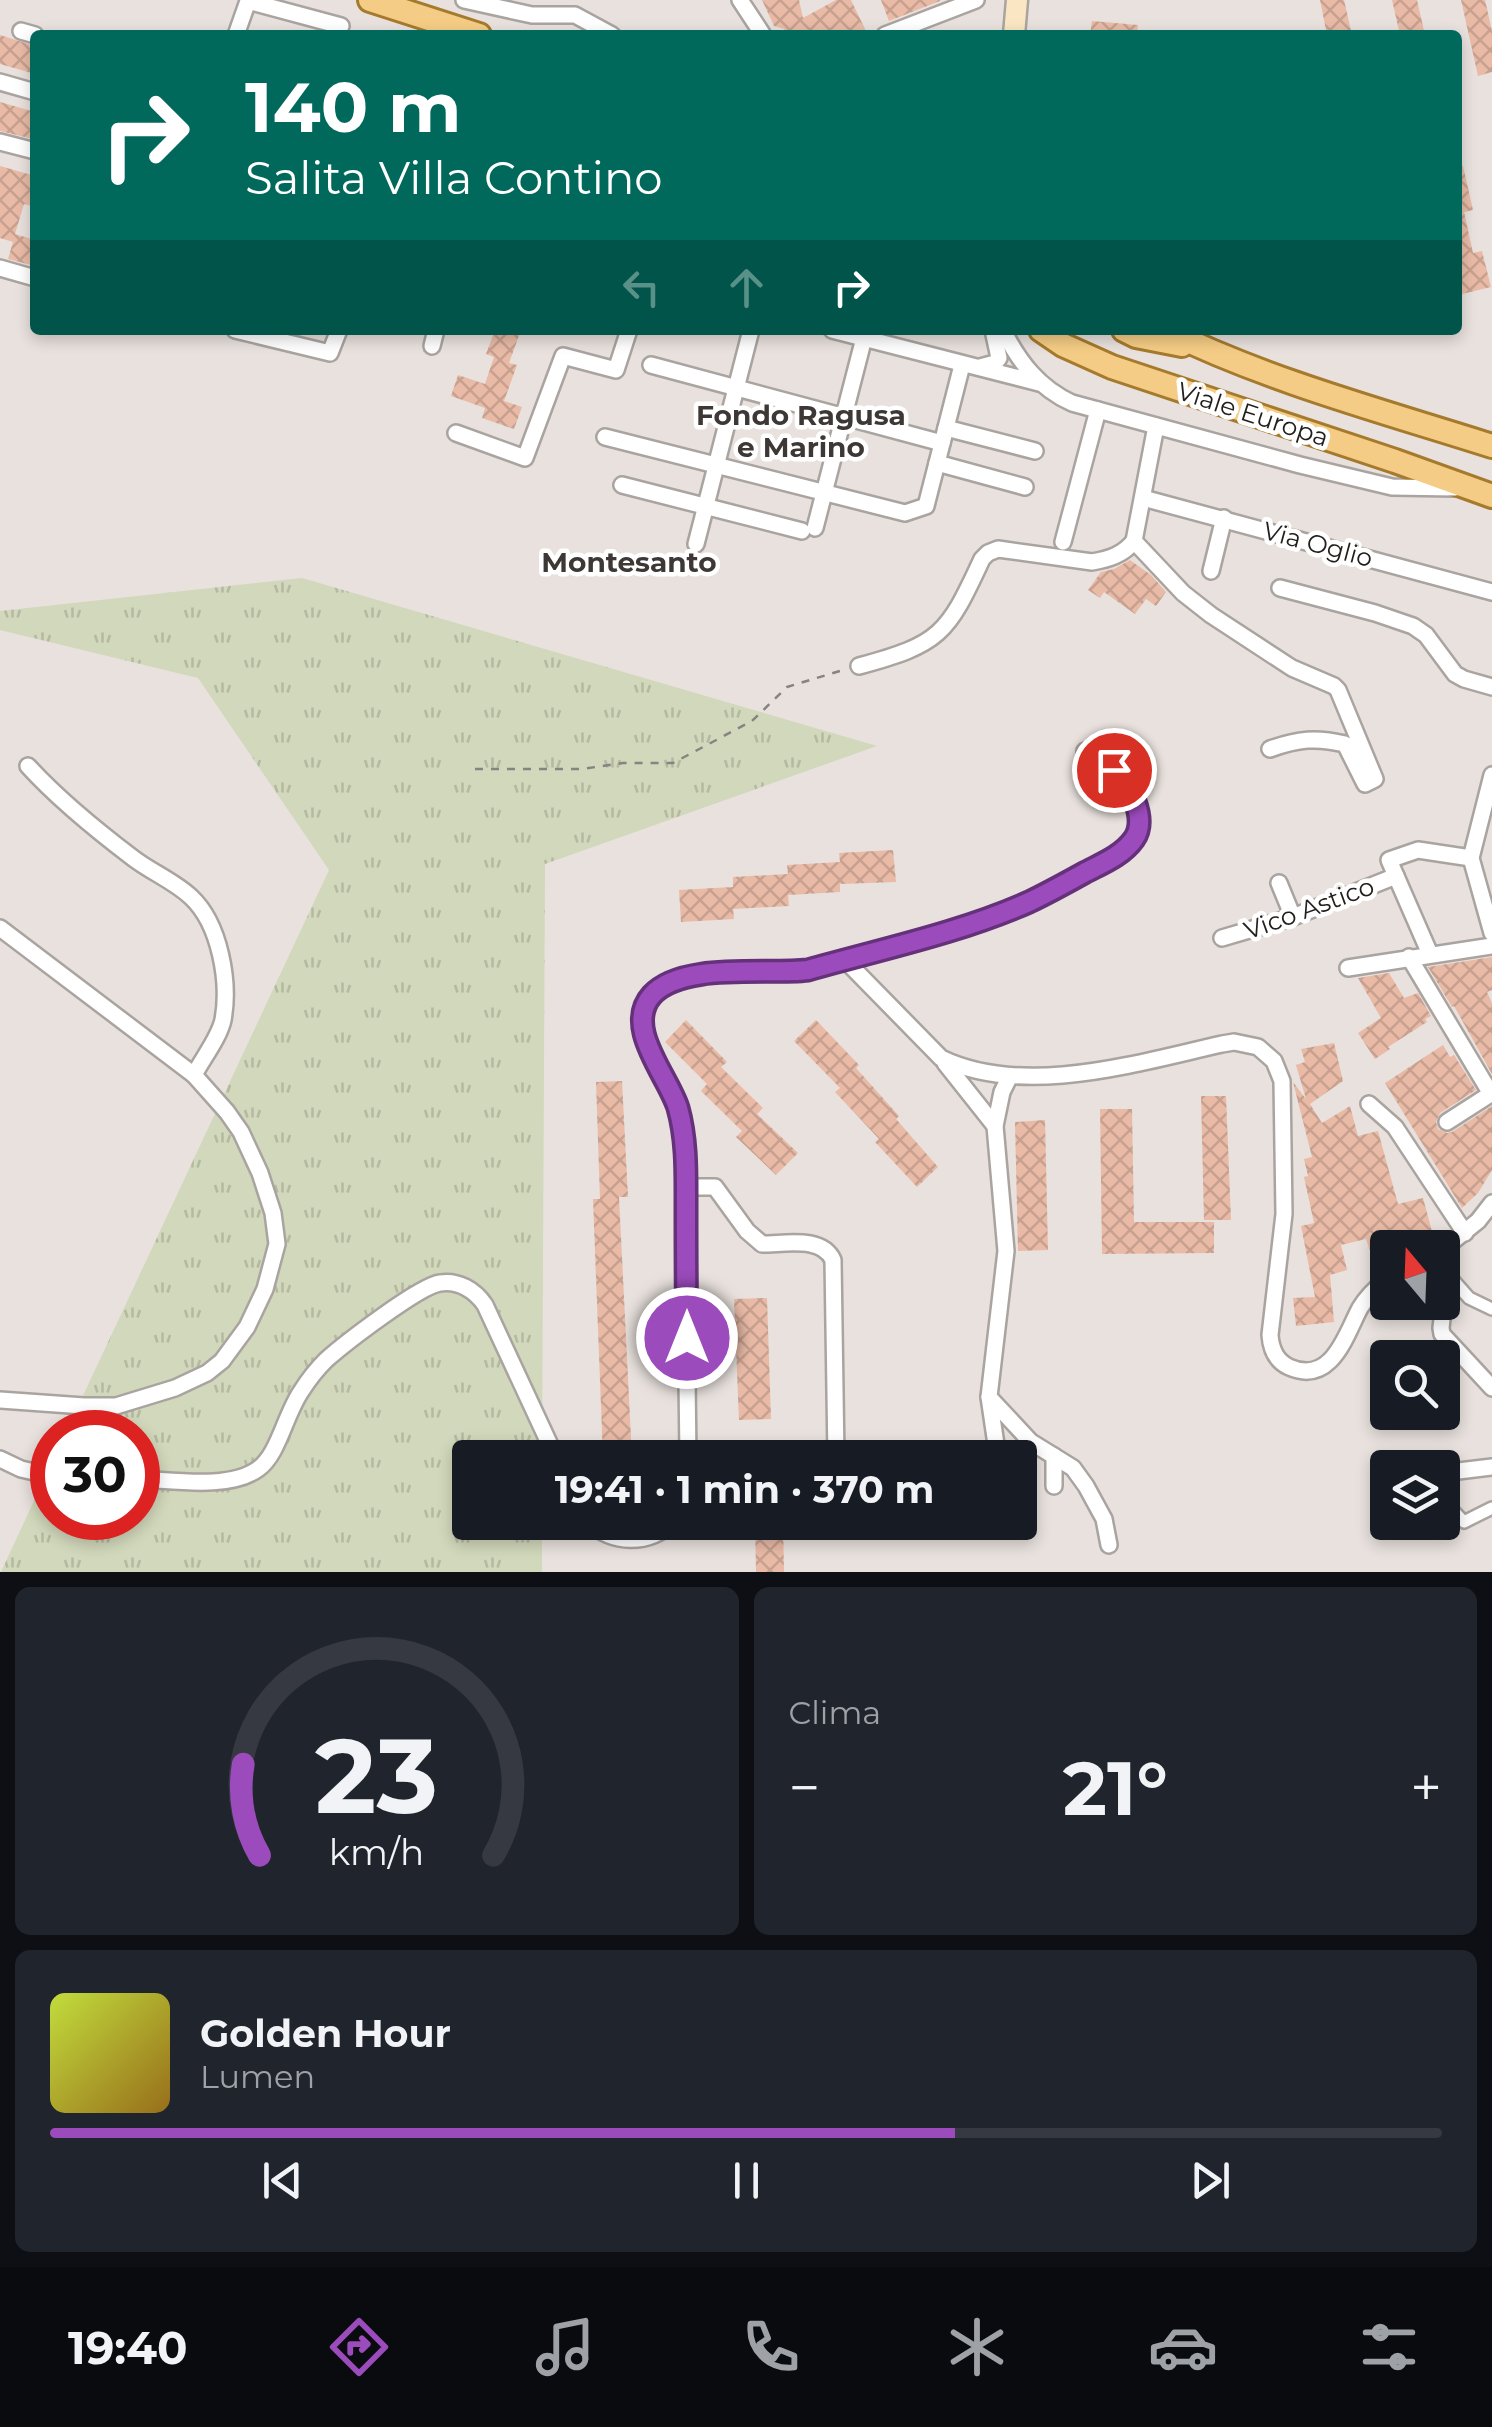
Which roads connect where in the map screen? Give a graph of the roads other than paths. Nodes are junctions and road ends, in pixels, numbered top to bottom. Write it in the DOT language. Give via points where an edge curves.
graph roads {
  1 [pos="370,0"];
  2 [pos="464,0"];
  3 [pos="587,0"];
  4 [pos="740,0"];
  5 [pos="976,0"];
  6 [pos="1017,0"];
  7 [pos="576,15"];
  8 [pos="341,26"];
  9 [pos="238,30"];
  10 [pos="463,30"];
  11 [pos="604,30"];
  12 [pos="760,30"];
  13 [pos="899,30"];
  14 [pos="1014,30"];
  15 [pos="0,82"];
  16 [pos="30,91"];
  17 [pos="0,142"];
  18 [pos="30,151"];
  19 [pos="0,268"];
  20 [pos="30,277"];
  21 [pos="256,335"];
  22 [pos="337,335"];
  23 [pos="628,335"];
  24 [pos="750,335"];
  25 [pos="852,335"];
  26 [pos="906,335"];
  27 [pos="994,335"];
  28 [pos="1006,335"];
  29 [pos="1134,335"];
  30 [pos="1175,335"];
  31 [pos="864,338"];
  32 [pos="1060,338"];
  33 [pos="902,349"];
  34 [pos="1206,350"];
  35 [pos="651,365"];
  36 [pos="969,366"];
  37 [pos="1039,383"];
  38 [pos="736,388"];
  39 [pos="1098,410"];
  40 [pos="844,417"];
  41 [pos="1156,426"];
  42 [pos="456,434"];
  43 [pos="944,436"];
  44 [pos="605,437"];
  45 [pos="1492,446"];
  46 [pos="1035,451"];
  47 [pos="937,463"];
  48 [pos="716,465"];
  49 [pos="622,484"];
  50 [pos="1025,487"];
  51 [pos="1481,492"];
  52 [pos="824,493"];
  53 [pos="1143,498"];
  54 [pos="706,506"];
  55 [pos="1224,518"];
  56 [pos="1134,541"];
  57 [pos="1063,542"];
  58 [pos="696,544"];
  59 [pos="1211,571"];
  60 [pos="1280,588"];
  61 [pos="1492,592"];
  62 [pos="859,666"];
  63 [pos="1492,687"];
  64 [pos="1270,749"];
  65 [pos="1084,751"];
  66 [pos="28,766"];
  67 [pos="1492,774"];
  68 [pos="1472,852"];
  69 [pos="1492,852"];
  70 [pos="1396,876"];
  71 [pos="1279,883"];
  72 [pos="1293,917"];
  73 [pos="0,928"];
  74 [pos="1492,933"];
  75 [pos="1222,938"];
  76 [pos="1492,946"];
  77 [pos="1430,954"];
  78 [pos="1409,957"];
  79 [pos="845,960"];
  80 [pos="1348,968"];
  81 [pos="941,1058"];
  82 [pos="194,1075"];
  83 [pos="1010,1076"];
  84 [pos="1491,1093"];
  85 [pos="1370,1104"];
  86 [pos="1447,1122"];
  87 [pos="994,1126"];
  88 [pos="686,1187"];
  89 [pos="1492,1203"];
  90 [pos="1465,1233"];
  91 [pos="1460,1237"];
  92 [pos="1460,1288"];
  93 [pos="1370,1296"];
  94 [pos="1492,1309"];
  95 [pos="1441,1320"];
  96 [pos="1492,1388"];
  97 [pos="989,1396"];
  98 [pos="0,1400"];
  99 [pos="548,1440"];
  100 [pos="688,1440"];
  101 [pos="836,1440"];
  102 [pos="995,1440"];
  103 [pos="1054,1456"];
  104 [pos="0,1459"];
  105 [pos="1492,1468"];
  106 [pos="30,1471"];
  107 [pos="1460,1471"];
  108 [pos="160,1480"];
  109 [pos="1054,1486"];
  110 [pos="1492,1508"];
  111 [pos="1460,1518"];
  112 [pos="1109,1545"];
  1 -- 10 [label="main road"];
  2 -- 7 [label="street" via="532,15"];
  3 -- 7 [label="street"];
  4 -- 12 [label="street"];
  5 -- 13 [label="street"];
  6 -- 14 [label="main road"];
  7 -- 11 [label="street"];
  8 -- 9 [label="street" via="248,1"];
  15 -- 16 [label="street"];
  17 -- 18 [label="street"];
  19 -- 20 [label="street"];
  21 -- 22 [label="street" via="330,353"];
  23 -- 42 [label="street" via="616,370 564,356 525,458"];
  24 -- 38 [label="street"];
  25 -- 31 [label="street"];
  26 -- 33 [label="street"];
  27 -- 36 [label="street" via="999,358 989,366"];
  28 -- 37 [label="street"];
  29 -- 34 [label="main road"];
  30 -- 34 [label="main road, Viale Europa"];
  31 -- 33 [label="street"];
  31 -- 40 [label="street"];
  32 -- 51 [label="main road, Viale Europa" via="1112,367"];
  33 -- 36 [label="street"];
  34 -- 45 [label="main road, Viale Europa"];
  35 -- 38 [label="street"];
  36 -- 37 [label="street"];
  36 -- 43 [label="street"];
  37 -- 39 [label="street, Viale Europa"];
  38 -- 40 [label="street"];
  38 -- 48 [label="street"];
  39 -- 41 [label="street, Viale Europa"];
  39 -- 57 [label="street"];
  40 -- 43 [label="street"];
  40 -- 52 [label="street"];
  41 -- 51 [label="street, Viale Europa" via="1392,487"];
  41 -- 53 [label="street"];
  43 -- 46 [label="street"];
  43 -- 47 [label="street"];
  44 -- 48 [label="street"];
  47 -- 50 [label="street"];
  47 -- 52 [label="street" via="926,506 905,514"];
  48 -- 52 [label="street"];
  48 -- 54 [label="street"];
  49 -- 54 [label="street"];
  52 -- 54 [label="street" via="808,530"];
  53 -- 55 [label="street, Via Oglio"];
  53 -- 56 [label="street"];
  54 -- 58 [label="street"];
  55 -- 59 [label="street"];
  55 -- 61 [label="street, Via Oglio"];
  56 -- 62 [label="street" via="1126,551 1092,562 988,553 953,616 931,640"];
  56 -- 64 [label="street" via="1211,616 1266,654 1334,686 1375,778 1365,784 1345,744 1294,740"];
  60 -- 63 [label="street" via="1413,626 1455,674"];
  65 -- 79 [label="street" via="1128,785 1139,830 1125,849 1028,902"];
  66 -- 82 [label="street" via="136,860 192,898 214,931 222,952 222,1023"];
  67 -- 68 [label="street"];
  68 -- 69 [label="street"];
  68 -- 70 [label="street" via="1418,850 1389,860"];
  68 -- 74 [label="street"];
  70 -- 72 [label="street, Vico Astico"];
  70 -- 77 [label="street"];
  71 -- 72 [label="street"];
  72 -- 75 [label="street, Vico Astico"];
  73 -- 82 [label="street"];
  76 -- 77 [label="street"];
  77 -- 78 [label="street"];
  78 -- 80 [label="street"];
  78 -- 84 [label="street"];
  79 -- 81 [label="street"];
  79 -- 88 [label="street" via="785,973 702,974 674,980 652,996 644,1030 678,1110"];
  81 -- 83 [label="street"];
  81 -- 87 [label="street"];
  82 -- 98 [label="street" via="241,1132 273,1212 274,1260 247,1328 207,1373 132,1403"];
  83 -- 87 [label="street"];
  83 -- 93 [label="street" via="1098,1071 1234,1042 1258,1047 1279,1070 1283,1091 1284,1214 1273,1353 1298,1370 1321,1367 1340,1350"];
  84 -- 86 [label="street"];
  85 -- 90 [label="street" via="1395,1127"];
  87 -- 97 [label="street" via="1006,1251"];
  88 -- 100 [label="street"];
  88 -- 101 [label="street" via="715,1187 762,1244 819,1245 834,1260"];
  89 -- 90 [label="street"];
  90 -- 91 [label="street"];
  92 -- 94 [label="street"];
  95 -- 96 [label="street" via="1442,1334"];
  97 -- 102 [label="street"];
  97 -- 103 [label="street" via="1030,1442"];
  99 -- 108 [label="street" via="481,1299 444,1282 422,1289 325,1362 291,1406 276,1448 256,1471 221,1481"];
  103 -- 109 [label="street"];
  103 -- 112 [label="street" via="1086,1486"];
  104 -- 106 [label="street"];
  105 -- 107 [label="street"];
  110 -- 111 [label="street" via="1464,1522"];
}
